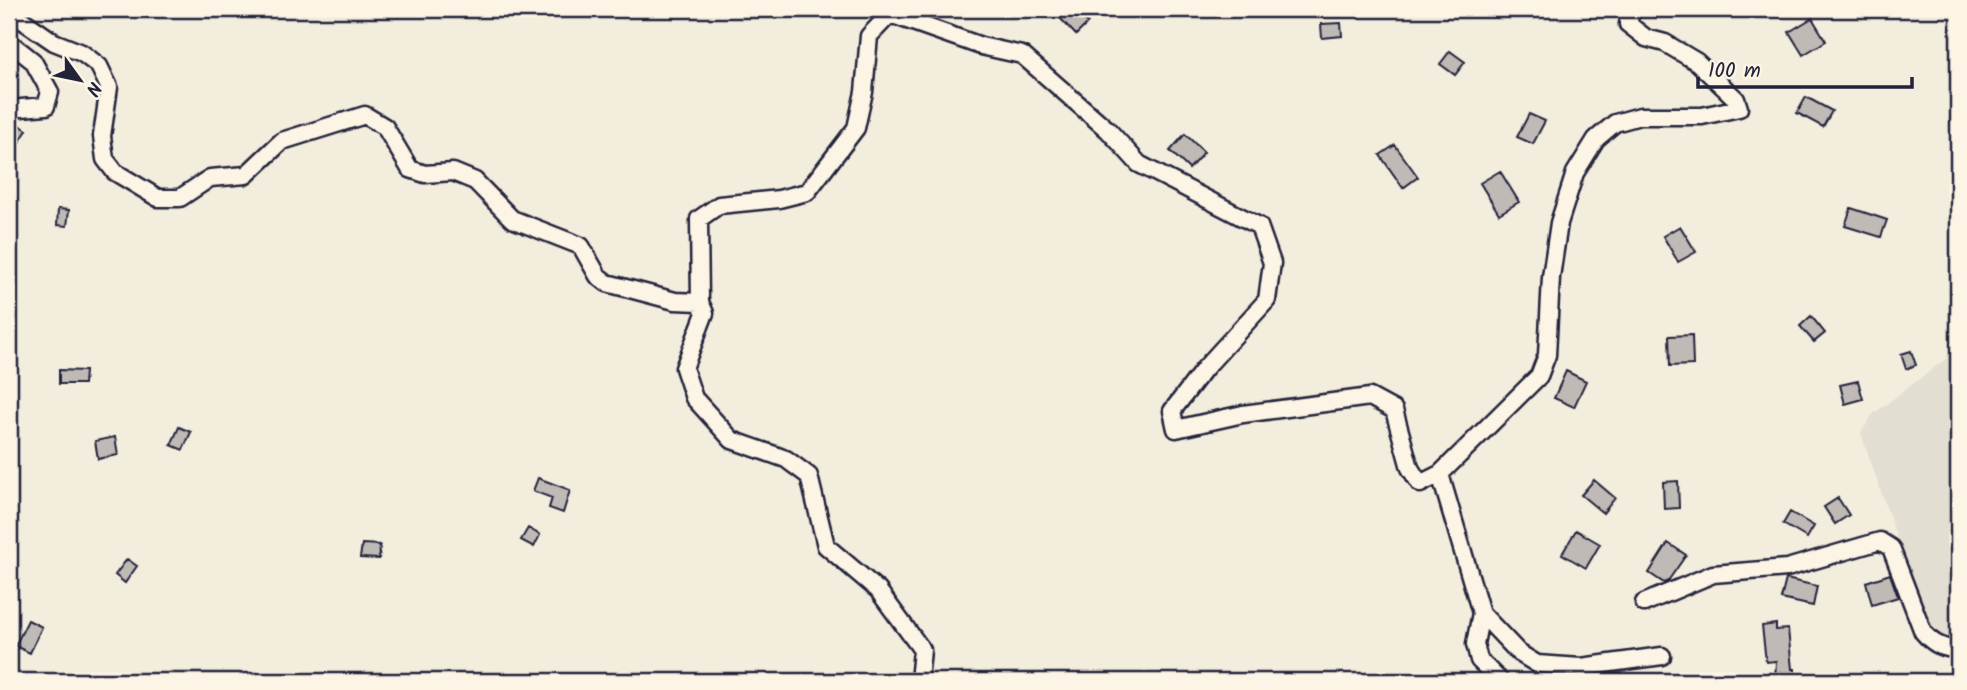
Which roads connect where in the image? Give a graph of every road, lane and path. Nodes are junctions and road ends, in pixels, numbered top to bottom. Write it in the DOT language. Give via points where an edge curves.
graph roads {
  1 [pos="10,9"];
  2 [pos="1632,9"];
  3 [pos="9,42"];
  4 [pos="9,109"];
  5 [pos="699,302"];
  6 [pos="1440,474"];
  7 [pos="1644,603"];
  8 [pos="1481,614"];
  9 [pos="1958,649"];
  10 [pos="1662,656"];
  11 [pos="919,681"];
  12 [pos="1500,681"];
  1 -- 5 [label="street" via="54,42 82,52 99,66 109,87 102,136 105,159 115,172 158,198 180,198 210,178 246,175 282,141 365,115 385,127 410,169 425,174 453,172 475,181 512,219 582,246 607,284 675,301"];
  2 -- 6 [label="street" via="1628,24 1646,38 1665,43 1697,62 1736,99 1739,108 1702,116 1640,116 1615,123 1596,139 1575,173 1559,223 1547,355 1539,376"];
  3 -- 4 [label="street" via="33,61 50,92 46,106"];
  5 -- 6 [label="street" via="699,219 719,205 779,200 807,192 856,128 869,36 890,14 981,46 1022,55 1108,130 1139,164 1259,226 1272,263 1267,300 1172,411 1176,429 1243,414 1370,397 1394,410 1410,468 1420,484"];
  5 -- 11 [label="street" via="705,313 684,368 694,398 732,440 786,459 809,476 826,546 878,590 922,649"];
  6 -- 8 [label="street"];
  7 -- 9 [label="street" via="1713,574 1787,568 1880,541 1891,548 1923,632 1945,649"];
  8 -- 10 [label="street" via="1536,664 1581,667"];
  8 -- 12 [label="street" via="1475,644 1479,660"];
}
